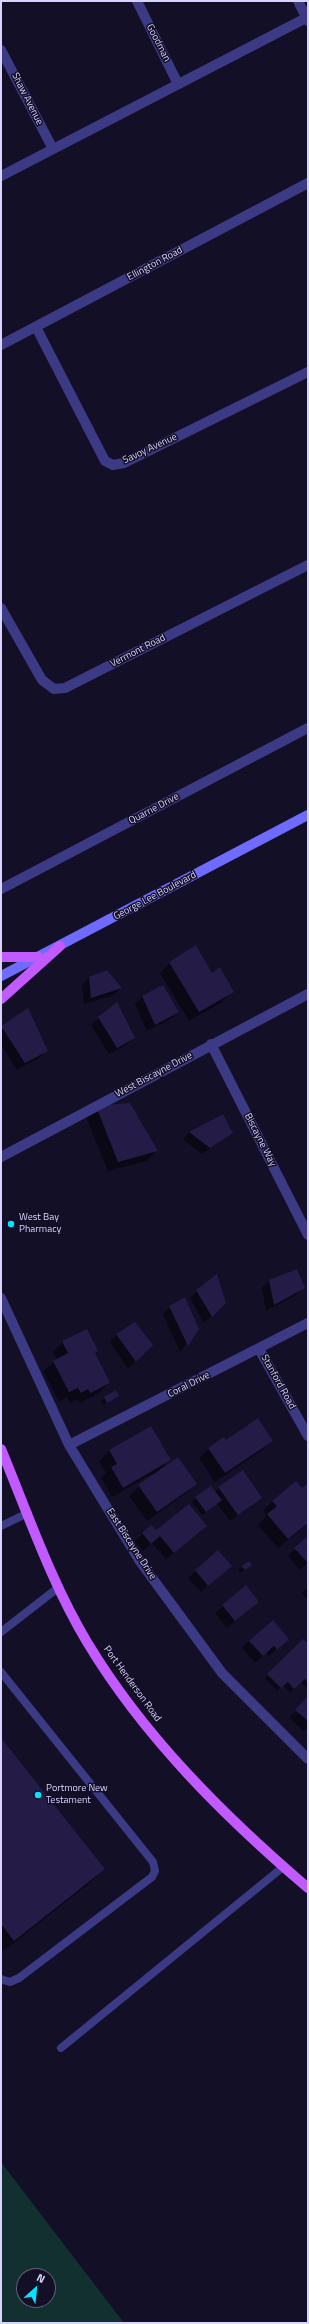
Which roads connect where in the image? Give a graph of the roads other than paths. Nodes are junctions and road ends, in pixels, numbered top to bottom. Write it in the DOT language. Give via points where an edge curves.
graph roads {
  1 [pos="137,1"];
  2 [pos="298,1"];
  3 [pos="307,19"];
  4 [pos="1,50"];
  5 [pos="178,84"];
  6 [pos="53,149"];
  7 [pos="1,176"];
  8 [pos="308,183"];
  9 [pos="36,327"];
  10 [pos="1,345"];
  11 [pos="308,372"];
  12 [pos="308,565"];
  13 [pos="1,608"];
  14 [pos="308,728"];
  15 [pos="308,815"];
  16 [pos="1,889"];
  17 [pos="60,946"];
  18 [pos="1,957"];
  19 [pos="38,957"];
  20 [pos="1,976"];
  21 [pos="308,994"];
  22 [pos="1,999"];
  23 [pos="211,1044"];
  24 [pos="1,1157"];
  25 [pos="308,1235"];
  26 [pos="1,1298"];
  27 [pos="308,1323"];
  28 [pos="259,1349"];
  29 [pos="308,1436"];
  30 [pos="69,1445"];
  31 [pos="1,1449"];
  32 [pos="28,1513"];
  33 [pos="1,1526"];
  34 [pos="59,1587"];
  35 [pos="1,1632"];
  36 [pos="1,1672"];
  37 [pos="308,1759"];
  38 [pos="283,1867"];
  39 [pos="308,1888"];
  40 [pos="1,1979"];
  41 [pos="60,2048"];
  1 -- 5 [label="street, Goodman"];
  2 -- 3 [label="street"];
  3 -- 5 [label="street"];
  4 -- 6 [label="street, Shaw Avenue"];
  5 -- 6 [label="street"];
  6 -- 7 [label="street"];
  8 -- 9 [label="street, Ellington Road"];
  9 -- 10 [label="street, Ellington Road"];
  9 -- 11 [label="street, Savoy Avenue" via="105,461 113,465 124,463"];
  12 -- 13 [label="street, Vermont Road" via="65,688 54,689 42,680"];
  14 -- 16 [label="street, Quarrie Drive"];
  15 -- 17 [label="main road, George Lee Boulevard"];
  17 -- 19 [label="main road, George Lee Boulevard"];
  17 -- 22 [label="main road"];
  18 -- 19 [label="main road"];
  19 -- 20 [label="main road, George Lee Boulevard"];
  21 -- 23 [label="street, West Biscayne Drive"];
  23 -- 24 [label="street, West Biscayne Drive"];
  23 -- 25 [label="street, Biscayne Way"];
  26 -- 30 [label="street, East Biscayne Drive"];
  27 -- 28 [label="street, Coral Drive"];
  28 -- 29 [label="street, Stanford Road"];
  28 -- 30 [label="street, Coral Drive"];
  30 -- 37 [label="street, East Biscayne Drive" via="139,1560 222,1673"];
  31 -- 32 [label="main road, Port Henderson Road"];
  32 -- 33 [label="lane"];
  32 -- 34 [label="main road, Port Henderson Road"];
  34 -- 35 [label="lane"];
  34 -- 38 [label="main road, Port Henderson Road" via="110,1678 158,1740 209,1797"];
  36 -- 40 [label="lane" via="153,1862 155,1871 152,1877 19,1978 10,1982"];
  38 -- 39 [label="main road, Port Henderson Road"];
  38 -- 41 [label="lane"];
}
